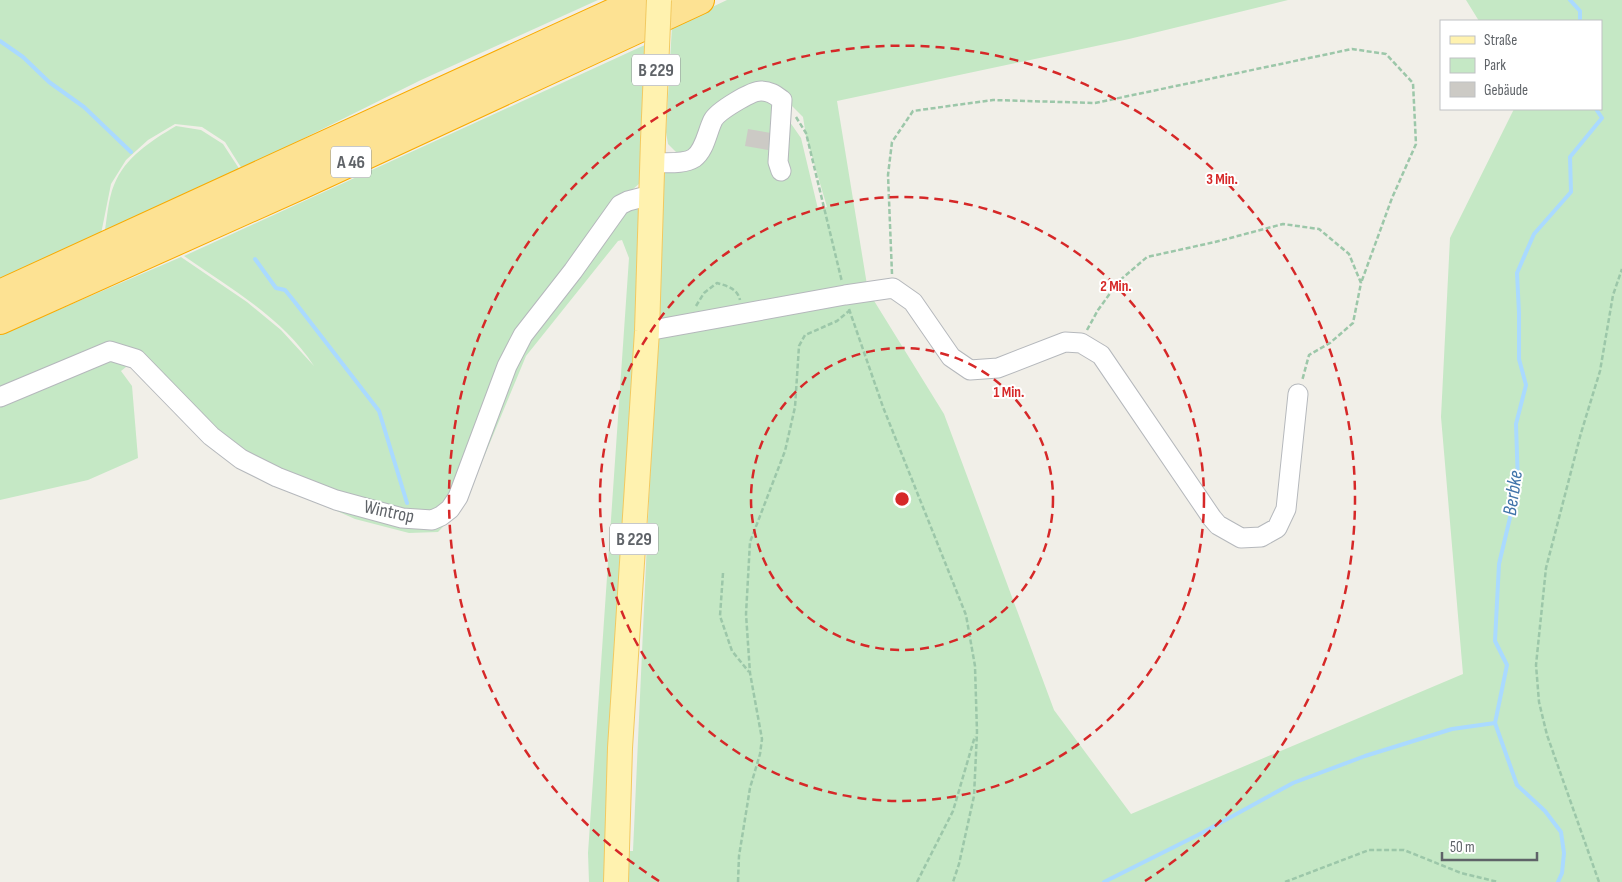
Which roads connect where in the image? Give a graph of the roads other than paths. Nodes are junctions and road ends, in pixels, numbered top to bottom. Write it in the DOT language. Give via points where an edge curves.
graph roads {
  1 [pos="641,0"];
  2 [pos="659,0"];
  3 [pos="700,0"];
  4 [pos="653,152"];
  5 [pos="781,171"];
  6 [pos="651,195"];
  7 [pos="0,294"];
  8 [pos="0,320"];
  9 [pos="647,331"];
  10 [pos="1298,394"];
  11 [pos="0,397"];
  12 [pos="616,882"];
  1 -- 7 [label="highway, A 46"];
  2 -- 4 [label="main road, B 229, bridge"];
  3 -- 8 [label="highway, A 46"];
  4 -- 5 [label="street" via="685,161 691,159 701,148 716,115 751,94 768,92 782,100 778,162"];
  4 -- 6 [label="main road, B 229"];
  6 -- 9 [label="main road, B 229"];
  6 -- 11 [label="street, Wintrop" via="620,205 523,335 507,366 458,497 450,510 432,520 402,518 336,500 241,459 211,436 136,359 110,351"];
  9 -- 10 [label="street" via="893,288 913,302 951,357 970,370 998,368 1064,342 1081,343 1101,356 1212,518 1241,538 1261,537 1277,528 1286,509"];
  9 -- 12 [label="main road, B 229" via="620,748"];
}
